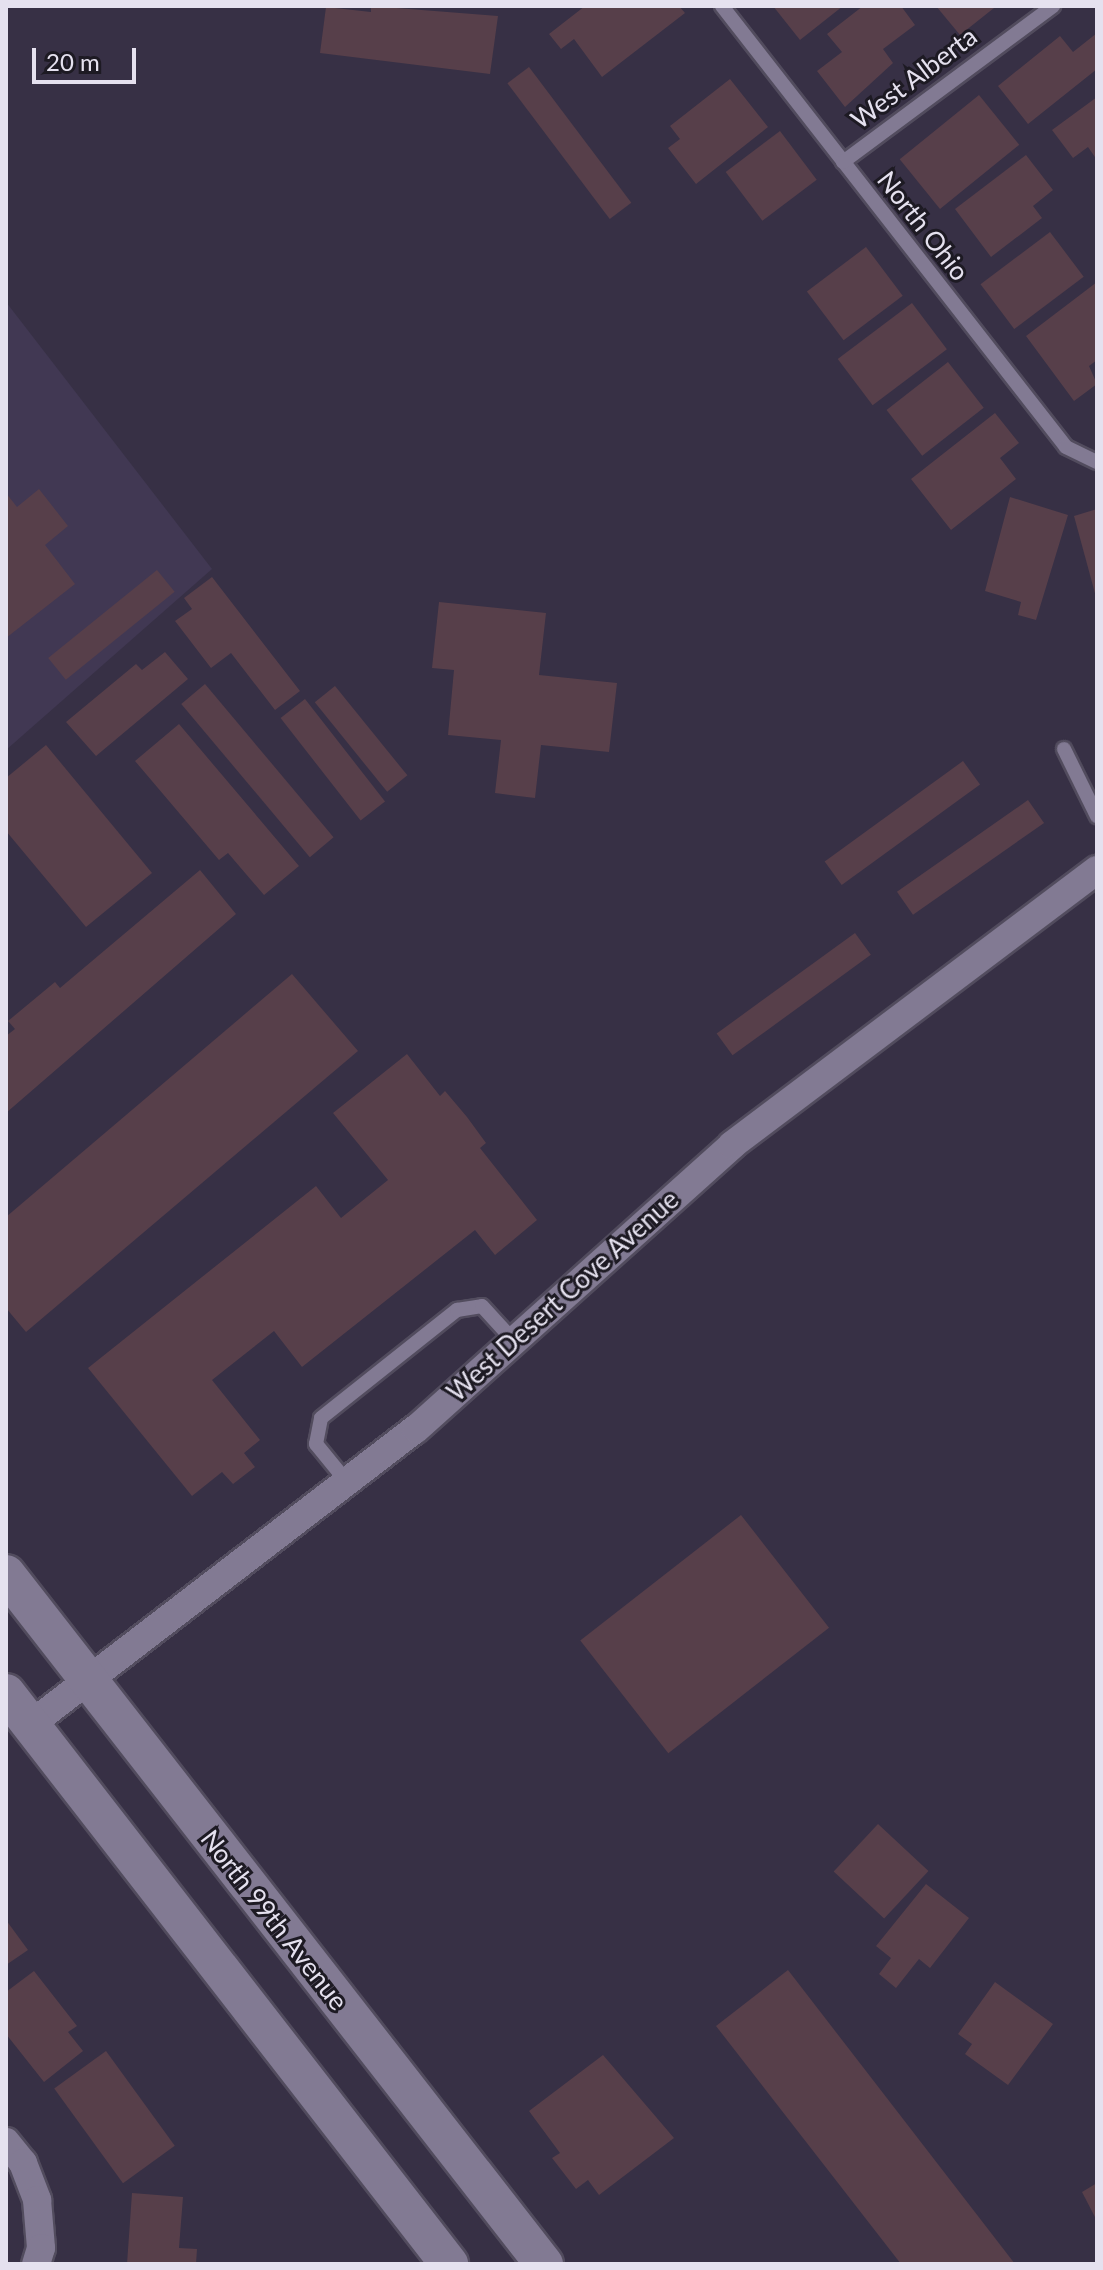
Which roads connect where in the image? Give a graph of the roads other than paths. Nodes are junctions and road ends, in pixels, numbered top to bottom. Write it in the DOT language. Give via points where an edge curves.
graph roads {
  1 [pos="722,6"];
  2 [pos="1053,6"];
  3 [pos="843,162"];
  4 [pos="1097,462"];
  5 [pos="1064,749"];
  6 [pos="1097,816"];
  7 [pos="1097,870"];
  8 [pos="513,1340"];
  9 [pos="347,1482"];
  10 [pos="6,1574"];
  11 [pos="88,1681"];
  12 [pos="6,1693"];
  13 [pos="31,1724"];
  14 [pos="6,2142"];
  15 [pos="36,2264"];
  16 [pos="449,2264"];
  17 [pos="544,2264"];
  1 -- 3 [label="lane, North Ohio"];
  2 -- 3 [label="lane, West Alberta"];
  3 -- 4 [label="lane, North Ohio" via="1066,447"];
  5 -- 6 [label="lane"];
  7 -- 8 [label="street, West Desert Cove Avenue" via="732,1145"];
  8 -- 9 [label="street, West Desert Cove Avenue" via="416,1429"];
  8 -- 9 [label="lane" via="482,1306 457,1310 321,1418 316,1444"];
  9 -- 11 [label="street, West Desert Cove Avenue"];
  10 -- 11 [label="main road, North 99th Avenue"];
  11 -- 13 [label="street, West Desert Cove Avenue"];
  11 -- 17 [label="main road, North 99th Avenue"];
  12 -- 13 [label="main road"];
  13 -- 16 [label="main road"];
  14 -- 15 [label="street" via="23,2163 37,2200 41,2248"];
}
